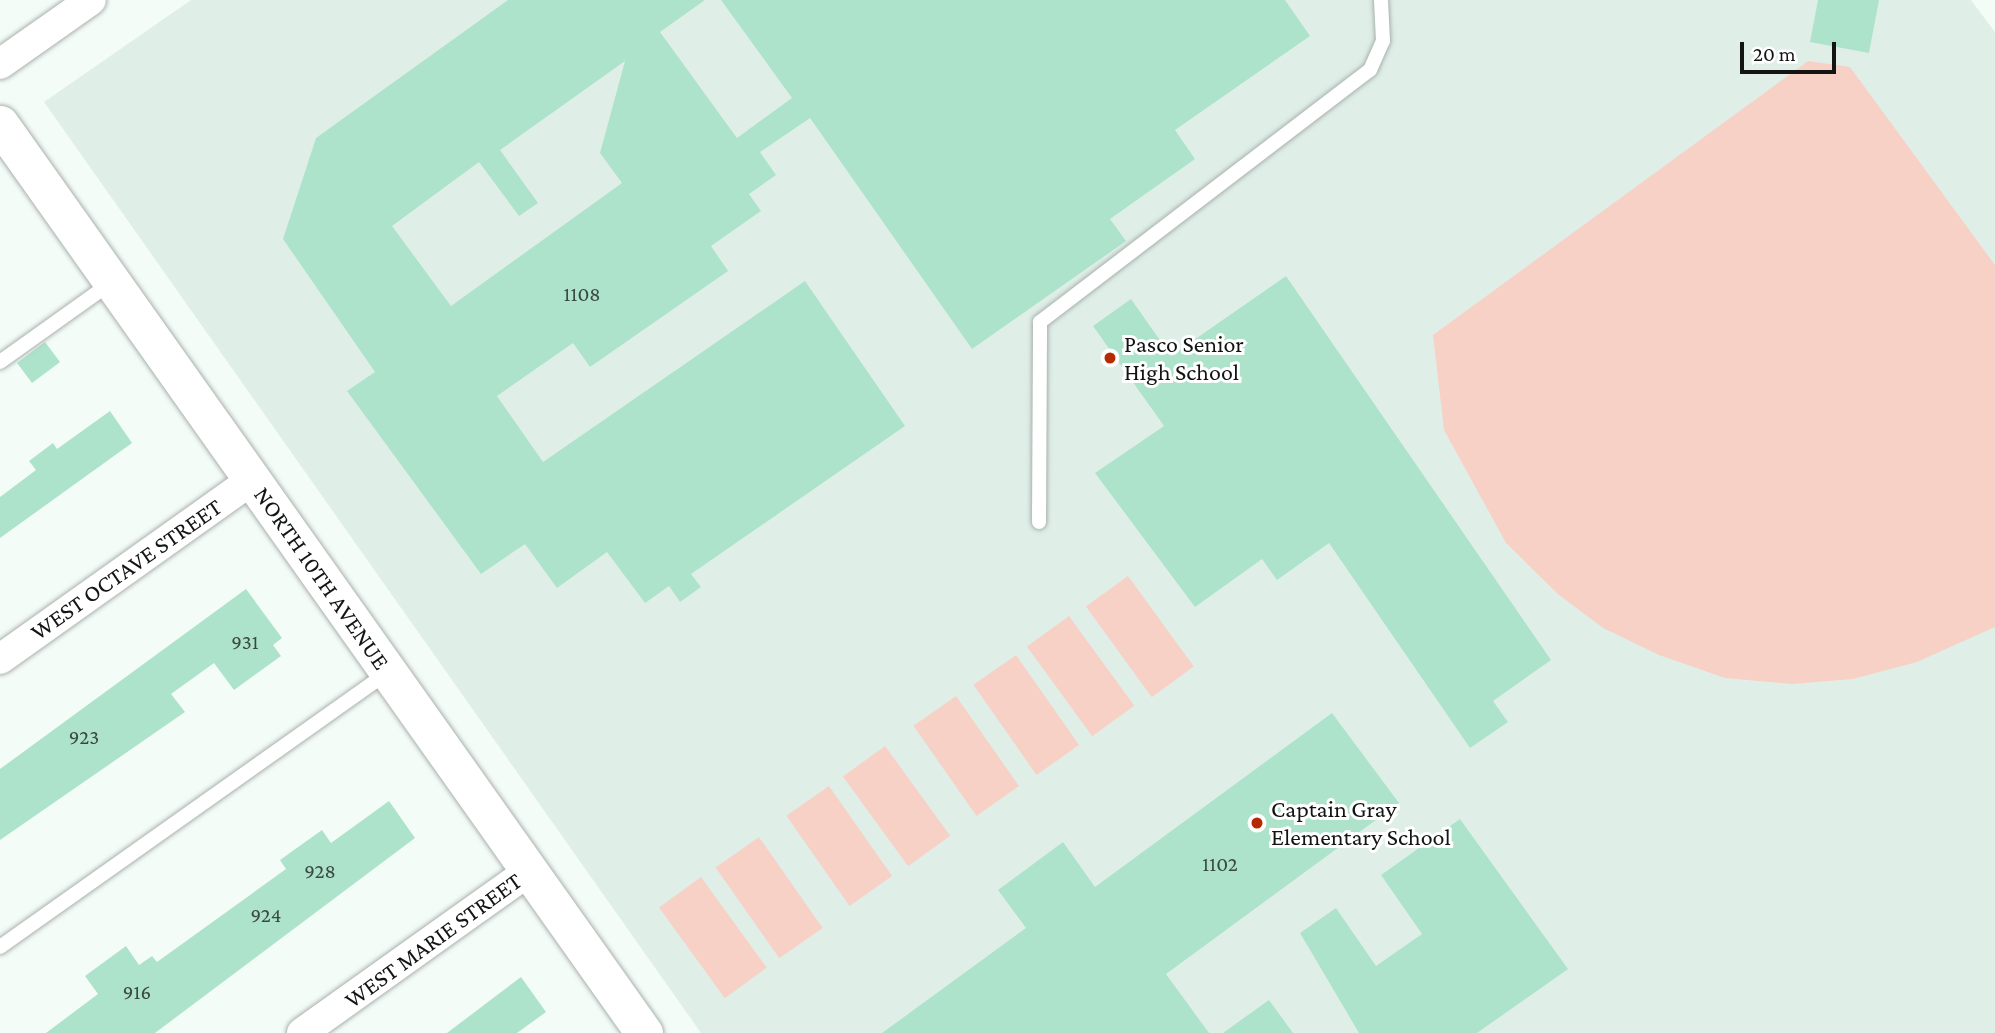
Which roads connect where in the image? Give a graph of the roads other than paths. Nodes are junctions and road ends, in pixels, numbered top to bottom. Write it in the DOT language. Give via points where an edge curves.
graph roads {
  1 [pos="91,0"];
  2 [pos="1381,0"];
  3 [pos="0,64"];
  4 [pos="0,124"];
  5 [pos="112,282"];
  6 [pos="0,362"];
  7 [pos="252,480"];
  8 [pos="1040,522"];
  9 [pos="0,659"];
  10 [pos="389,673"];
  11 [pos="529,871"];
  12 [pos="0,947"];
  13 [pos="302,1033"];
  14 [pos="644,1033"];
  1 -- 3 [label="street"];
  2 -- 8 [label="lane" via="1383,41 1370,69 1040,322"];
  4 -- 5 [label="street, NORTH 10TH AVENUE"];
  5 -- 6 [label="lane"];
  5 -- 7 [label="street, NORTH 10TH AVENUE"];
  7 -- 9 [label="street, WEST OCTAVE STREET"];
  7 -- 10 [label="street, NORTH 10TH AVENUE"];
  10 -- 11 [label="street, NORTH 10TH AVENUE"];
  10 -- 12 [label="lane"];
  11 -- 13 [label="street, WEST MARIE STREET"];
  11 -- 14 [label="street, NORTH 10TH AVENUE"];
}
